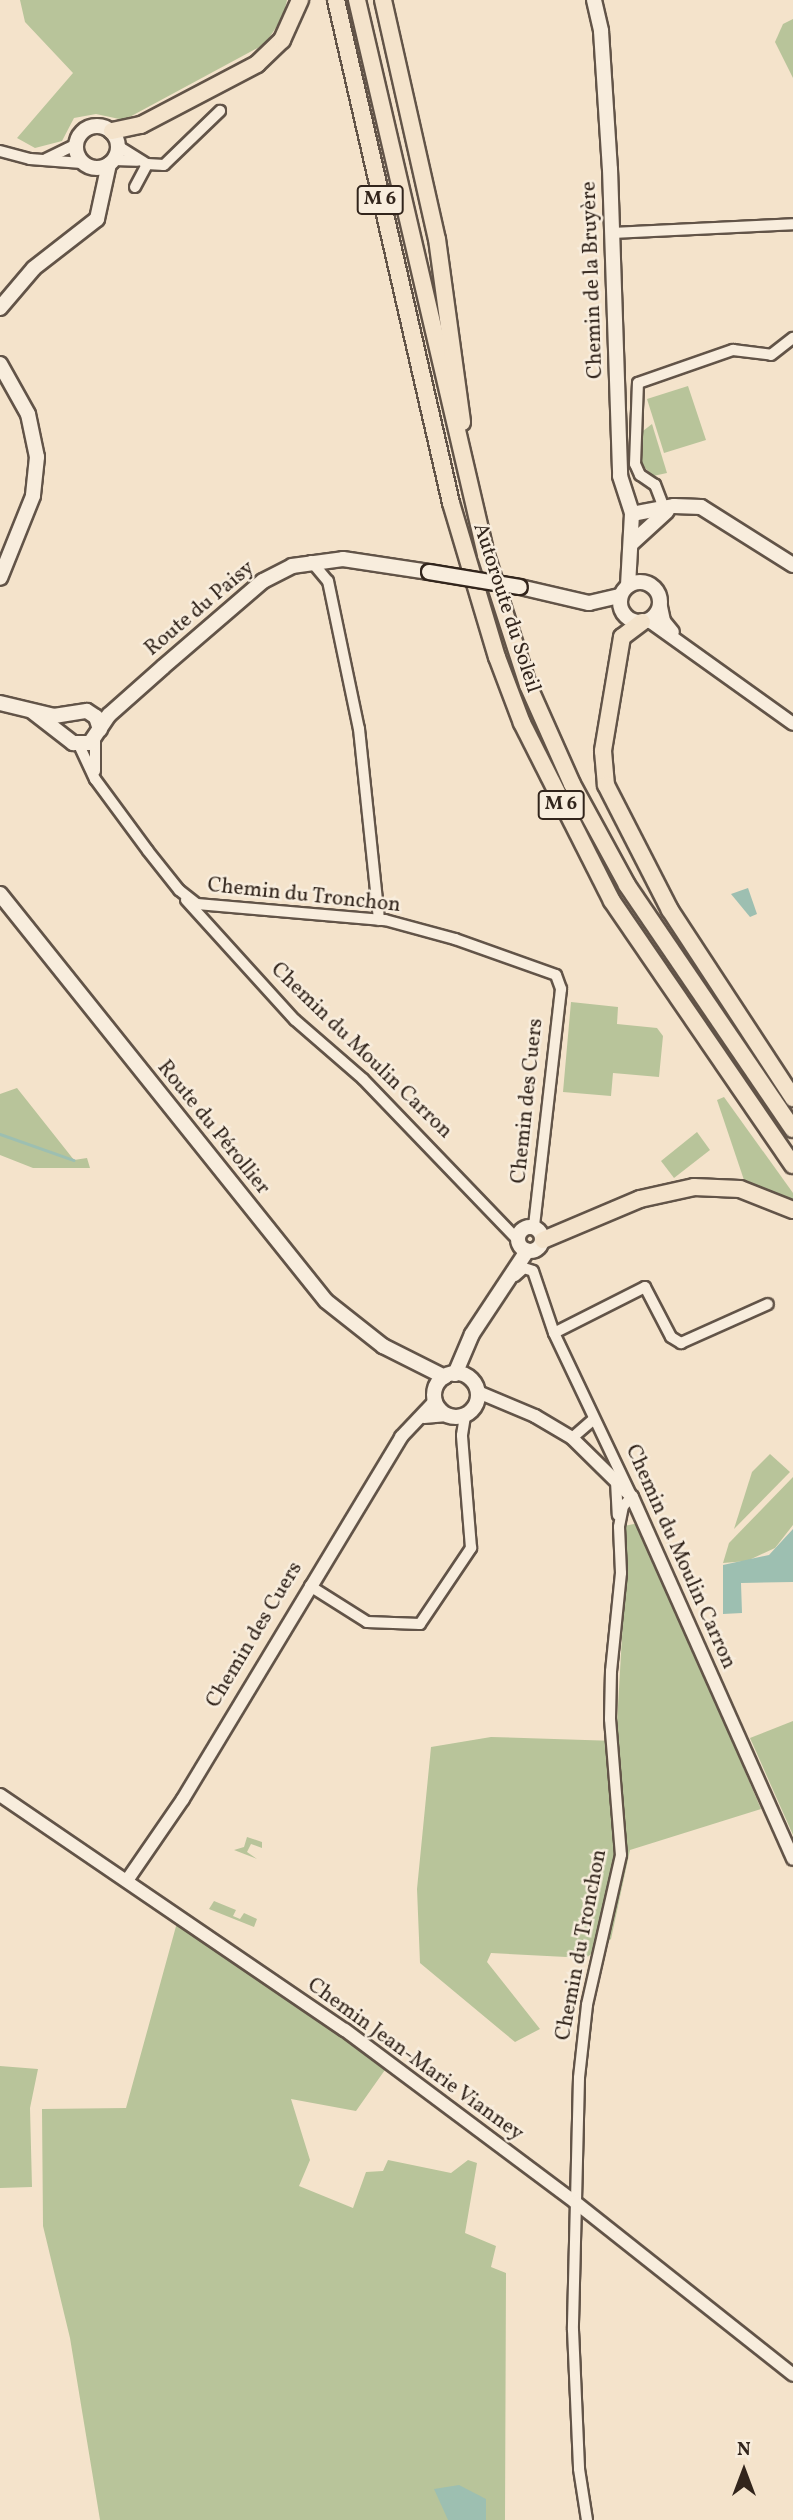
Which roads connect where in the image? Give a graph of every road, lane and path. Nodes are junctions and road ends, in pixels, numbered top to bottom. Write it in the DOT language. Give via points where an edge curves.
graph roads {
  1 [pos="300,0"];
  2 [pos="336,0"];
  3 [pos="357,0"];
  4 [pos="383,0"];
  5 [pos="584,0"];
  6 [pos="594,0"];
  7 [pos="602,44"];
  8 [pos="220,111"];
  9 [pos="115,138"];
  10 [pos="75,145"];
  11 [pos="0,150"];
  12 [pos="46,159"];
  13 [pos="111,162"];
  14 [pos="144,162"];
  15 [pos="85,164"];
  16 [pos="135,187"];
  17 [pos="102,204"];
  18 [pos="793,224"];
  19 [pos="612,233"];
  20 [pos="0,308"];
  21 [pos="793,338"];
  22 [pos="0,364"];
  23 [pos="688,506"];
  24 [pos="664,508"];
  25 [pos="632,513"];
  26 [pos="632,543"];
  27 [pos="486,555"];
  28 [pos="343,559"];
  29 [pos="311,561"];
  30 [pos="633,562"];
  31 [pos="793,565"];
  32 [pos="0,578"];
  33 [pos="328,581"];
  34 [pos="648,583"];
  35 [pos="624,591"];
  36 [pos="560,597"];
  37 [pos="660,602"];
  38 [pos="623,613"];
  39 [pos="645,621"];
  40 [pos="688,648"];
  41 [pos="2,702"];
  42 [pos="124,702"];
  43 [pos="33,712"];
  44 [pos="92,713"];
  45 [pos="71,714"];
  46 [pos="793,724"];
  47 [pos="97,734"];
  48 [pos="66,735"];
  49 [pos="79,745"];
  50 [pos="95,779"];
  51 [pos="179,890"];
  52 [pos="0,894"];
  53 [pos="213,908"];
  54 [pos="379,920"];
  55 [pos="203,921"];
  56 [pos="559,979"];
  57 [pos="793,1098"];
  58 [pos="793,1129"];
  59 [pos="793,1165"];
  60 [pos="793,1210"];
  61 [pos="539,1233"];
  62 [pos="521,1246"];
  63 [pos="494,1299"];
  64 [pos="768,1304"];
  65 [pos="554,1332"];
  66 [pos="451,1378"];
  67 [pos="435,1401"];
  68 [pos="464,1409"];
  69 [pos="424,1418"];
  70 [pos="593,1420"];
  71 [pos="572,1438"];
  72 [pos="616,1480"];
  73 [pos="632,1497"];
  74 [pos="619,1527"];
  75 [pos="310,1586"];
  76 [pos="0,1795"];
  77 [pos="793,1859"];
  78 [pos="128,1879"];
  79 [pos="575,2202"];
  80 [pos="793,2375"];
  81 [pos="587,2520"];
  1 -- 9 [label="highway" via="282,40 257,64"];
  2 -- 59 [label="highway, Autoroute du Soleil / M 6" via="451,503 493,645 522,723 612,901"];
  3 -- 27 [label="highway, Autoroute du Soleil / M 6"];
  4 -- 27 [label="highway" via="437,239 452,364"];
  5 -- 7 [label="main road, Chemin de la Bruyère"];
  6 -- 7 [label="main road, Chemin de la Bruyère"];
  7 -- 19 [label="main road, Chemin de la Bruyère"];
  8 -- 14 [label="street" via="164,165"];
  9 -- 10 [label="main road" via="93,125 81,132"];
  9 -- 13 [label="main road"];
  9 -- 14 [label="street"];
  10 -- 12 [label="street"];
  10 -- 15 [label="main road"];
  11 -- 12 [label="street"];
  12 -- 15 [label="street"];
  13 -- 14 [label="street"];
  13 -- 15 [label="main road"];
  13 -- 17 [label="main road"];
  14 -- 16 [label="street"];
  15 -- 17 [label="main road"];
  17 -- 20 [label="main road" via="97,219 34,268"];
  18 -- 19 [label="street"];
  19 -- 25 [label="main road, Chemin de la Bruyère" via="620,476"];
  21 -- 24 [label="street" via="771,355 733,351 638,383 635,464 640,475 655,485"];
  22 -- 32 [label="main road" via="28,414 37,457 33,496"];
  23 -- 24 [label="main road"];
  23 -- 26 [label="main road" via="658,516"];
  23 -- 31 [label="main road" via="711,511"];
  24 -- 25 [label="main road"];
  25 -- 26 [label="main road, Chemin de la Bruyère"];
  26 -- 30 [label="main road, Chemin de la Bruyère"];
  27 -- 58 [label="highway, Autoroute du Soleil / M 6" via="528,685 594,829 670,953"];
  28 -- 29 [label="main road, Route du Paisy"];
  28 -- 33 [label="street"];
  28 -- 36 [label="main road, Route du Paisy, bridge"];
  29 -- 33 [label="street"];
  29 -- 42 [label="main road, Route du Paisy" via="263,581"];
  30 -- 34 [label="main road"];
  30 -- 35 [label="main road, Chemin de la Bruyère"];
  33 -- 54 [label="street" via="359,729"];
  34 -- 35 [label="main road"];
  34 -- 37 [label="main road"];
  35 -- 36 [label="main road, Route du Paisy" via="589,603"];
  35 -- 38 [label="main road"];
  36 -- 38 [label="main road, Route du Paisy" via="580,608"];
  37 -- 39 [label="main road"];
  37 -- 40 [label="street" via="664,621"];
  38 -- 39 [label="main road"];
  39 -- 40 [label="street"];
  39 -- 57 [label="highway" via="622,637 604,740 606,785 670,910"];
  40 -- 46 [label="street"];
  41 -- 43 [label="main road"];
  42 -- 44 [label="main road, Route du Paisy"];
  42 -- 47 [label="main road, Route du Paisy"];
  43 -- 45 [label="main road"];
  43 -- 48 [label="main road"];
  44 -- 45 [label="main road" via="81,710"];
  44 -- 47 [label="main road"];
  45 -- 48 [label="main road" via="65,723"];
  47 -- 49 [label="main road"];
  47 -- 50 [label="street"];
  48 -- 49 [label="main road"];
  49 -- 50 [label="street, Chemin du Tronchon"];
  50 -- 51 [label="street, Chemin du Tronchon"];
  51 -- 53 [label="street, Chemin du Tronchon" via="197,904"];
  51 -- 55 [label="street, Chemin du Moulin Carron"];
  52 -- 66 [label="main road, Route du Pérollier" via="308,1280 364,1333"];
  53 -- 54 [label="street, Chemin du Tronchon"];
  53 -- 55 [label="street" via="203,913"];
  54 -- 56 [label="street, Chemin du Tronchon" via="455,939 551,971"];
  55 -- 62 [label="street, Chemin du Moulin Carron" via="295,1020 363,1079"];
  56 -- 61 [label="street, Chemin des Cuers"];
  60 -- 61 [label="highway" via="740,1189 695,1187 640,1199"];
  61 -- 62 [label="main road" via="523,1229"];
  61 -- 62 [label="main road" via="538,1250"];
  62 -- 63 [label="main road"];
  63 -- 65 [label="street, Chemin du Moulin Carron" via="505,1292 520,1270 533,1271"];
  63 -- 66 [label="main road"];
  64 -- 65 [label="street" via="681,1342 671,1337 645,1287"];
  65 -- 70 [label="street, Chemin du Moulin Carron"];
  66 -- 67 [label="main road"];
  66 -- 68 [label="main road, Route du Pérollier"];
  67 -- 68 [label="main road"];
  67 -- 69 [label="street, Chemin des Cuers"];
  68 -- 69 [label="street"];
  68 -- 71 [label="street" via="506,1406"];
  68 -- 75 [label="street" via="471,1548 420,1624 367,1622"];
  69 -- 75 [label="street, Chemin des Cuers" via="401,1437"];
  70 -- 71 [label="street"];
  70 -- 73 [label="street, Chemin du Moulin Carron"];
  71 -- 72 [label="street"];
  72 -- 73 [label="street"];
  72 -- 74 [label="street"];
  73 -- 74 [label="street, Chemin du Tronchon" via="623,1506"];
  73 -- 77 [label="street, Chemin du Moulin Carron"];
  74 -- 79 [label="street, Chemin du Tronchon" via="610,1719 621,1855 582,2036"];
  75 -- 78 [label="street, Chemin des Cuers" via="183,1799"];
  76 -- 78 [label="street, Chemin Jean-Marie Vianney"];
  78 -- 79 [label="street, Chemin Jean-Marie Vianney" via="345,2030"];
  79 -- 80 [label="street, Chemin Jean-Marie Vianney"];
  79 -- 81 [label="street, Chemin du Tronchon" via="573,2330 579,2469"];
}
